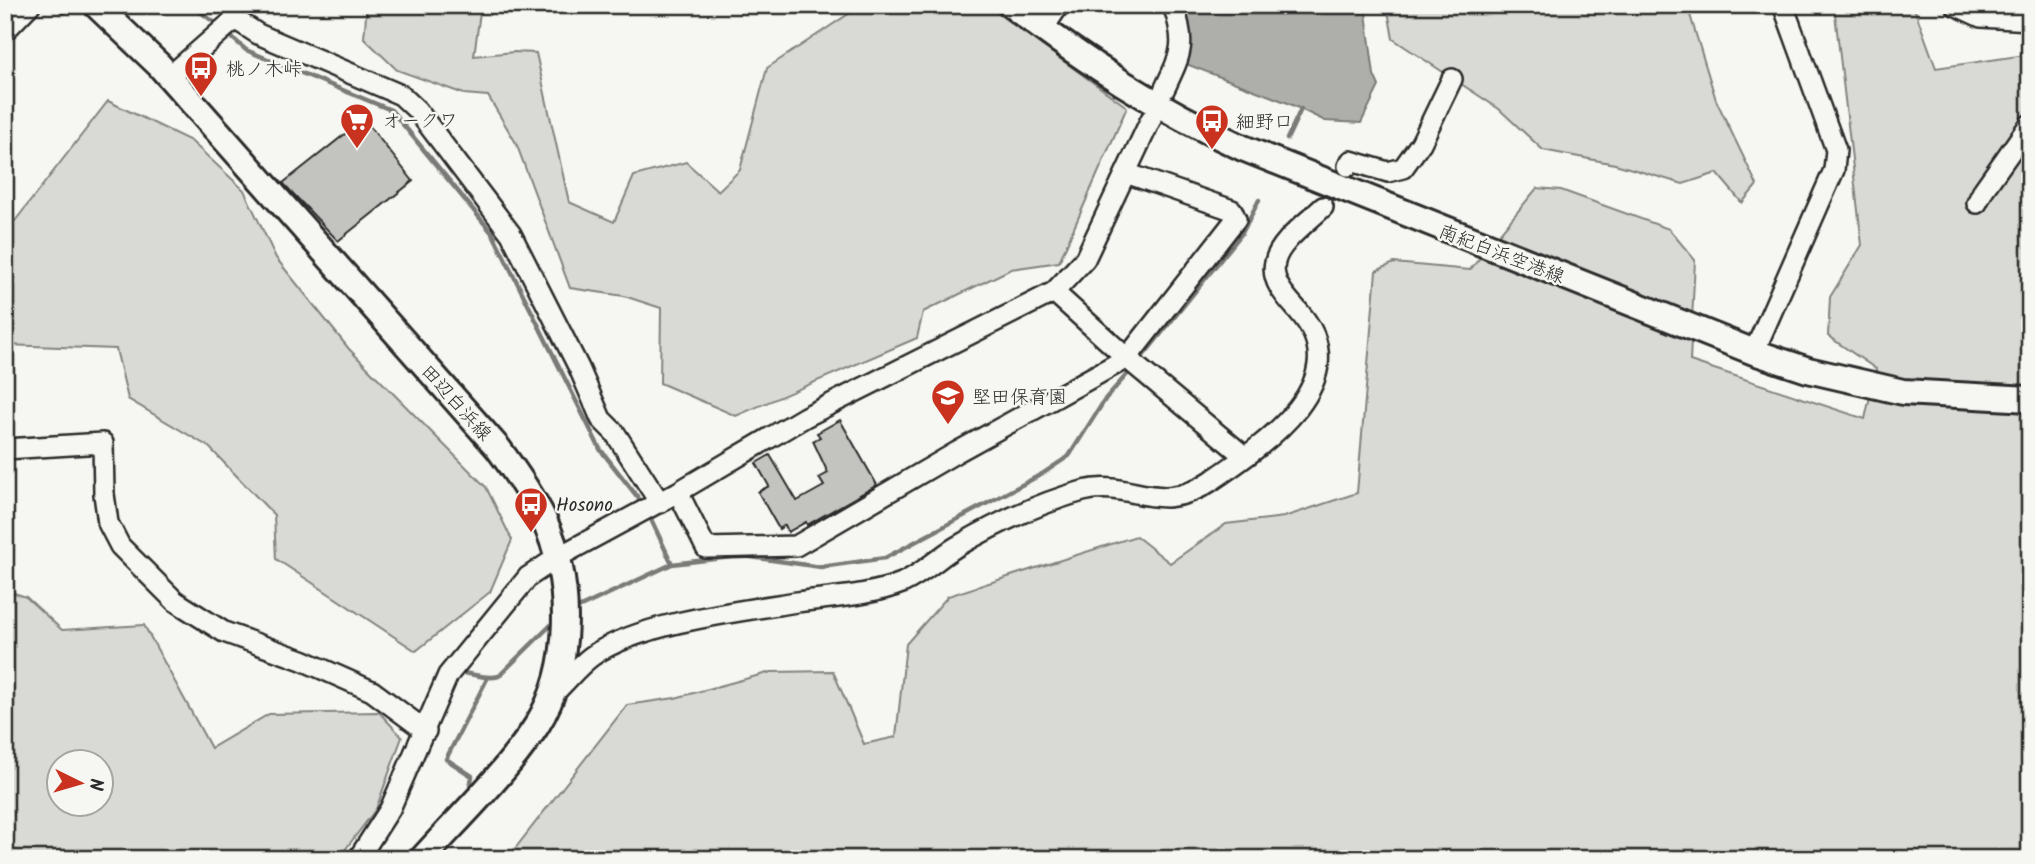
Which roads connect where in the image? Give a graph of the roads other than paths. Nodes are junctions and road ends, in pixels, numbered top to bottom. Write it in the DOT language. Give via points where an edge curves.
graph roads {
  1 [pos="30,5"];
  2 [pos="96,5"];
  3 [pos="1011,5"];
  4 [pos="1059,5"];
  5 [pos="1173,5"];
  6 [pos="1783,5"];
  7 [pos="1955,5"];
  8 [pos="2030,20"];
  9 [pos="1043,29"];
  10 [pos="5,30"];
  11 [pos="169,77"];
  12 [pos="1452,79"];
  13 [pos="1164,90"];
  14 [pos="1151,119"];
  15 [pos="2030,124"];
  16 [pos="1348,166"];
  17 [pos="1126,173"];
  18 [pos="1977,204"];
  19 [pos="1323,206"];
  20 [pos="1054,292"];
  21 [pos="1754,352"];
  22 [pos="1132,363"];
  23 [pos="2030,399"];
  24 [pos="5,449"];
  25 [pos="1244,456"];
  26 [pos="678,492"];
  27 [pos="658,504"];
  28 [pos="558,557"];
  29 [pos="553,694"];
  30 [pos="426,731"];
  31 [pos="358,859"];
  32 [pos="422,859"];
  1 -- 10 [label="street"];
  2 -- 11 [label="main road, 田辺白浜線"];
  3 -- 9 [label="main road, 南紀白浜空港線"];
  4 -- 9 [label="street"];
  5 -- 13 [label="street" via="1182,49"];
  6 -- 21 [label="street" via="1836,150 1834,170"];
  7 -- 8 [label="street" via="1981,17"];
  9 -- 21 [label="main road, 南紀白浜空港線" via="1175,117 1243,148"];
  11 -- 27 [label="street" via="235,19 258,34 401,95 511,234 601,419 615,433"];
  11 -- 28 [label="main road, 田辺白浜線" via="498,448 527,488"];
  12 -- 16 [label="street" via="1421,143 1403,168 1388,172 1351,161"];
  14 -- 17 [label="street"];
  15 -- 18 [label="street"];
  17 -- 20 [label="street" via="1085,259"];
  17 -- 22 [label="street" via="1233,210 1236,219"];
  19 -- 25 [label="street" via="1277,253 1273,266 1282,290 1316,339 1314,386 1293,413"];
  20 -- 22 [label="street"];
  20 -- 26 [label="street" via="805,417"];
  21 -- 23 [label="main road, 南紀白浜空港線" via="1841,380 1903,392"];
  22 -- 25 [label="street"];
  22 -- 26 [label="street" via="957,452 796,546 706,548"];
  24 -- 30 [label="street" via="103,443 108,523 120,546 176,601 223,632 372,691"];
  25 -- 29 [label="street" via="1188,493 1155,497 1110,487 1054,500 986,531 893,586 635,634 592,656"];
  26 -- 27 [label="street"];
  27 -- 28 [label="street"];
  28 -- 29 [label="main road, 田辺白浜線" via="565,607 562,656"];
  28 -- 30 [label="street" via="528,577 458,660"];
  29 -- 32 [label="main road, 田辺白浜線" via="531,733"];
  30 -- 31 [label="street" via="390,809"];
}
